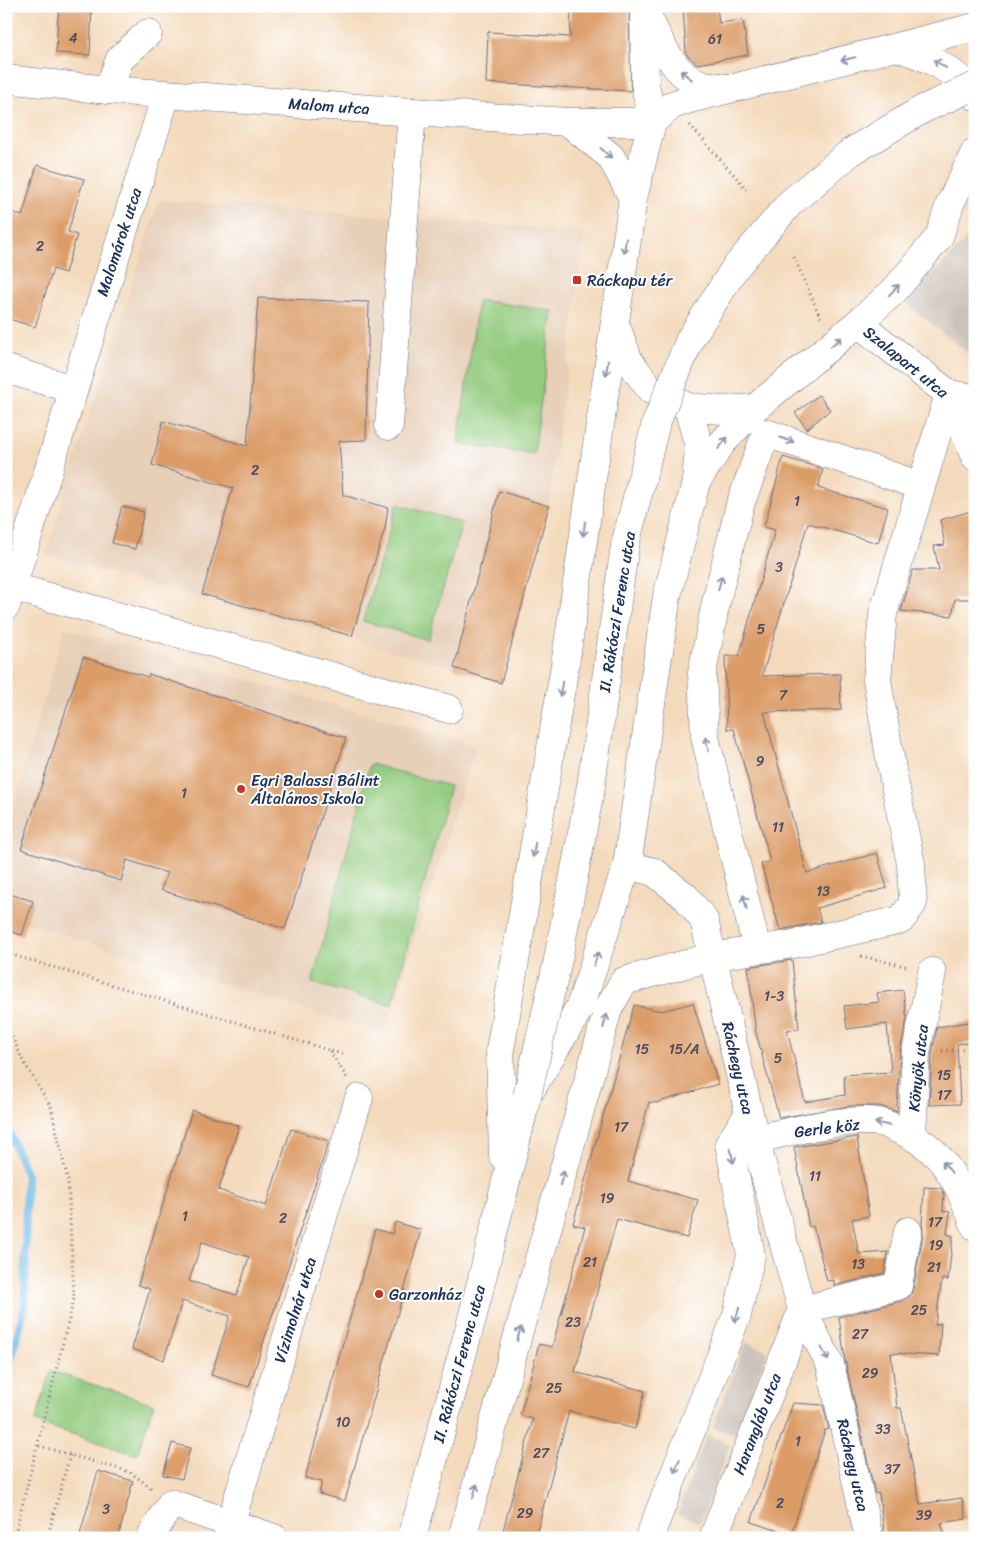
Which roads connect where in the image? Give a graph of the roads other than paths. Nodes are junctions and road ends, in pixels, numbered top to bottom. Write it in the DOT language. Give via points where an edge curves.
graph roads {
  1 [pos="644,8"];
  2 [pos="975,27"];
  3 [pos="148,33"];
  4 [pos="896,47"];
  5 [pos="6,79"];
  6 [pos="975,86"];
  7 [pos="732,88"];
  8 [pos="108,90"];
  9 [pos="166,94"];
  10 [pos="975,96"];
  11 [pos="412,112"];
  12 [pos="662,114"];
  13 [pos="568,122"];
  14 [pos="975,152"];
  15 [pos="975,194"];
  16 [pos="633,198"];
  17 [pos="939,237"];
  18 [pos="614,319"];
  19 [pos="858,323"];
  20 [pos="6,369"];
  21 [pos="72,389"];
  22 [pos="962,396"];
  23 [pos="688,407"];
  24 [pos="755,408"];
  25 [pos="389,426"];
  26 [pos="975,457"];
  27 [pos="696,482"];
  28 [pos="921,486"];
  29 [pos="8,593"];
  30 [pos="449,710"];
  31 [pos="627,865"];
  32 [pos="757,949"];
  33 [pos="712,957"];
  34 [pos="932,972"];
  35 [pos="527,1096"];
  36 [pos="359,1098"];
  37 [pos="752,1126"];
  38 [pos="918,1139"];
  39 [pos="504,1191"];
  40 [pos="975,1226"];
  41 [pos="908,1231"];
  42 [pos="802,1310"];
  43 [pos="229,1530"];
  44 [pos="150,1538"];
  45 [pos="274,1538"];
  46 [pos="412,1538"];
  47 [pos="462,1538"];
  48 [pos="649,1538"];
  49 [pos="713,1538"];
  50 [pos="870,1538"];
  7 -- 1 [label="main road, one-way" via="700,84 683,74 666,53"];
  1 -- 12 [label="main road" via="645,83"];
  2 -- 4 [label="main road"];
  3 -- 8 [label="main road" via="120,59"];
  4 -- 7 [label="main road, one-way"];
  10 -- 4 [label="main road, one-way" via="962,80 932,59"];
  5 -- 8 [label="main road, Malom utca"];
  6 -- 35 [label="main road, II. Rákóczi Ferenc utca, bridge" via="923,109 851,152 790,203 734,268 690,339 656,423 625,545 592,786"];
  7 -- 12 [label="main road"];
  8 -- 9 [label="main road, Malom utca"];
  9 -- 11 [label="main road, Malom utca"];
  9 -- 21 [label="main road, Malomárok utca"];
  11 -- 13 [label="main road, Malom utca"];
  11 -- 25 [label="main road"];
  12 -- 13 [label="main road, Malom utca"];
  12 -- 16 [label="main road"];
  13 -- 16 [label="main road, one-way" via="611,157"];
  14 -- 17 [label="main road" via="950,204"];
  15 -- 17 [label="main road"];
  16 -- 18 [label="main road, one-way"];
  19 -- 17 [label="main road, one-way" via="894,290"];
  18 -- 23 [label="main road" via="629,361 650,390"];
  18 -- 39 [label="main road, II. Rákóczi Ferenc utca, one-way" via="565,665 500,1050"];
  19 -- 22 [label="main road, Szalapart utca"];
  24 -- 19 [label="main road, one-way"];
  20 -- 21 [label="main road"];
  21 -- 29 [label="main road, Malomárok utca"];
  22 -- 26 [label="main road, Szalapart utca"];
  22 -- 28 [label="main road"];
  23 -- 24 [label="main road" via="721,410"];
  23 -- 27 [label="main road" via="699,447"];
  27 -- 24 [label="main road, II. Rákóczi Ferenc utca, one-way" via="722,443"];
  27 -- 31 [label="main road, II. Rákóczi Ferenc utca" via="668,596"];
  28 -- 32 [label="main road" via="883,614 877,680 911,864 913,903 901,920"];
  32 -- 28 [label="main road, one-way" via="705,737 702,673 740,505 766,433"];
  29 -- 30 [label="main road"];
  31 -- 33 [label="main road, Ráchegy utca" via="654,872 686,897 704,920"];
  35 -- 31 [label="main road, II. Rákóczi Ferenc utca, one-way" via="580,1007"];
  32 -- 33 [label="main road"];
  33 -- 37 [label="main road, Ráchegy utca"];
  47 -- 33 [label="main road, one-way" via="608,1008 624,982"];
  34 -- 38 [label="main road, Könyök utca" via="916,1052"];
  35 -- 39 [label="main road, II. Rákóczi Ferenc utca"];
  36 -- 43 [label="main road, Vízimolnár utca"];
  38 -- 37 [label="main road, Gerle köz, one-way" via="880,1122"];
  37 -- 42 [label="main road, Ráchegy utca"];
  37 -- 48 [label="main road, one-way" via="730,1144 751,1255 738,1315"];
  40 -- 38 [label="main road, one-way" via="950,1169"];
  39 -- 46 [label="main road, II. Rákóczi Ferenc utca"];
  41 -- 42 [label="main road" via="898,1286"];
  42 -- 49 [label="main road, Harangláb utca"];
  42 -- 50 [label="main road, Ráchegy utca, one-way" via="830,1364"];
  43 -- 44 [label="main road" via="171,1503"];
  43 -- 45 [label="main road"];
}
